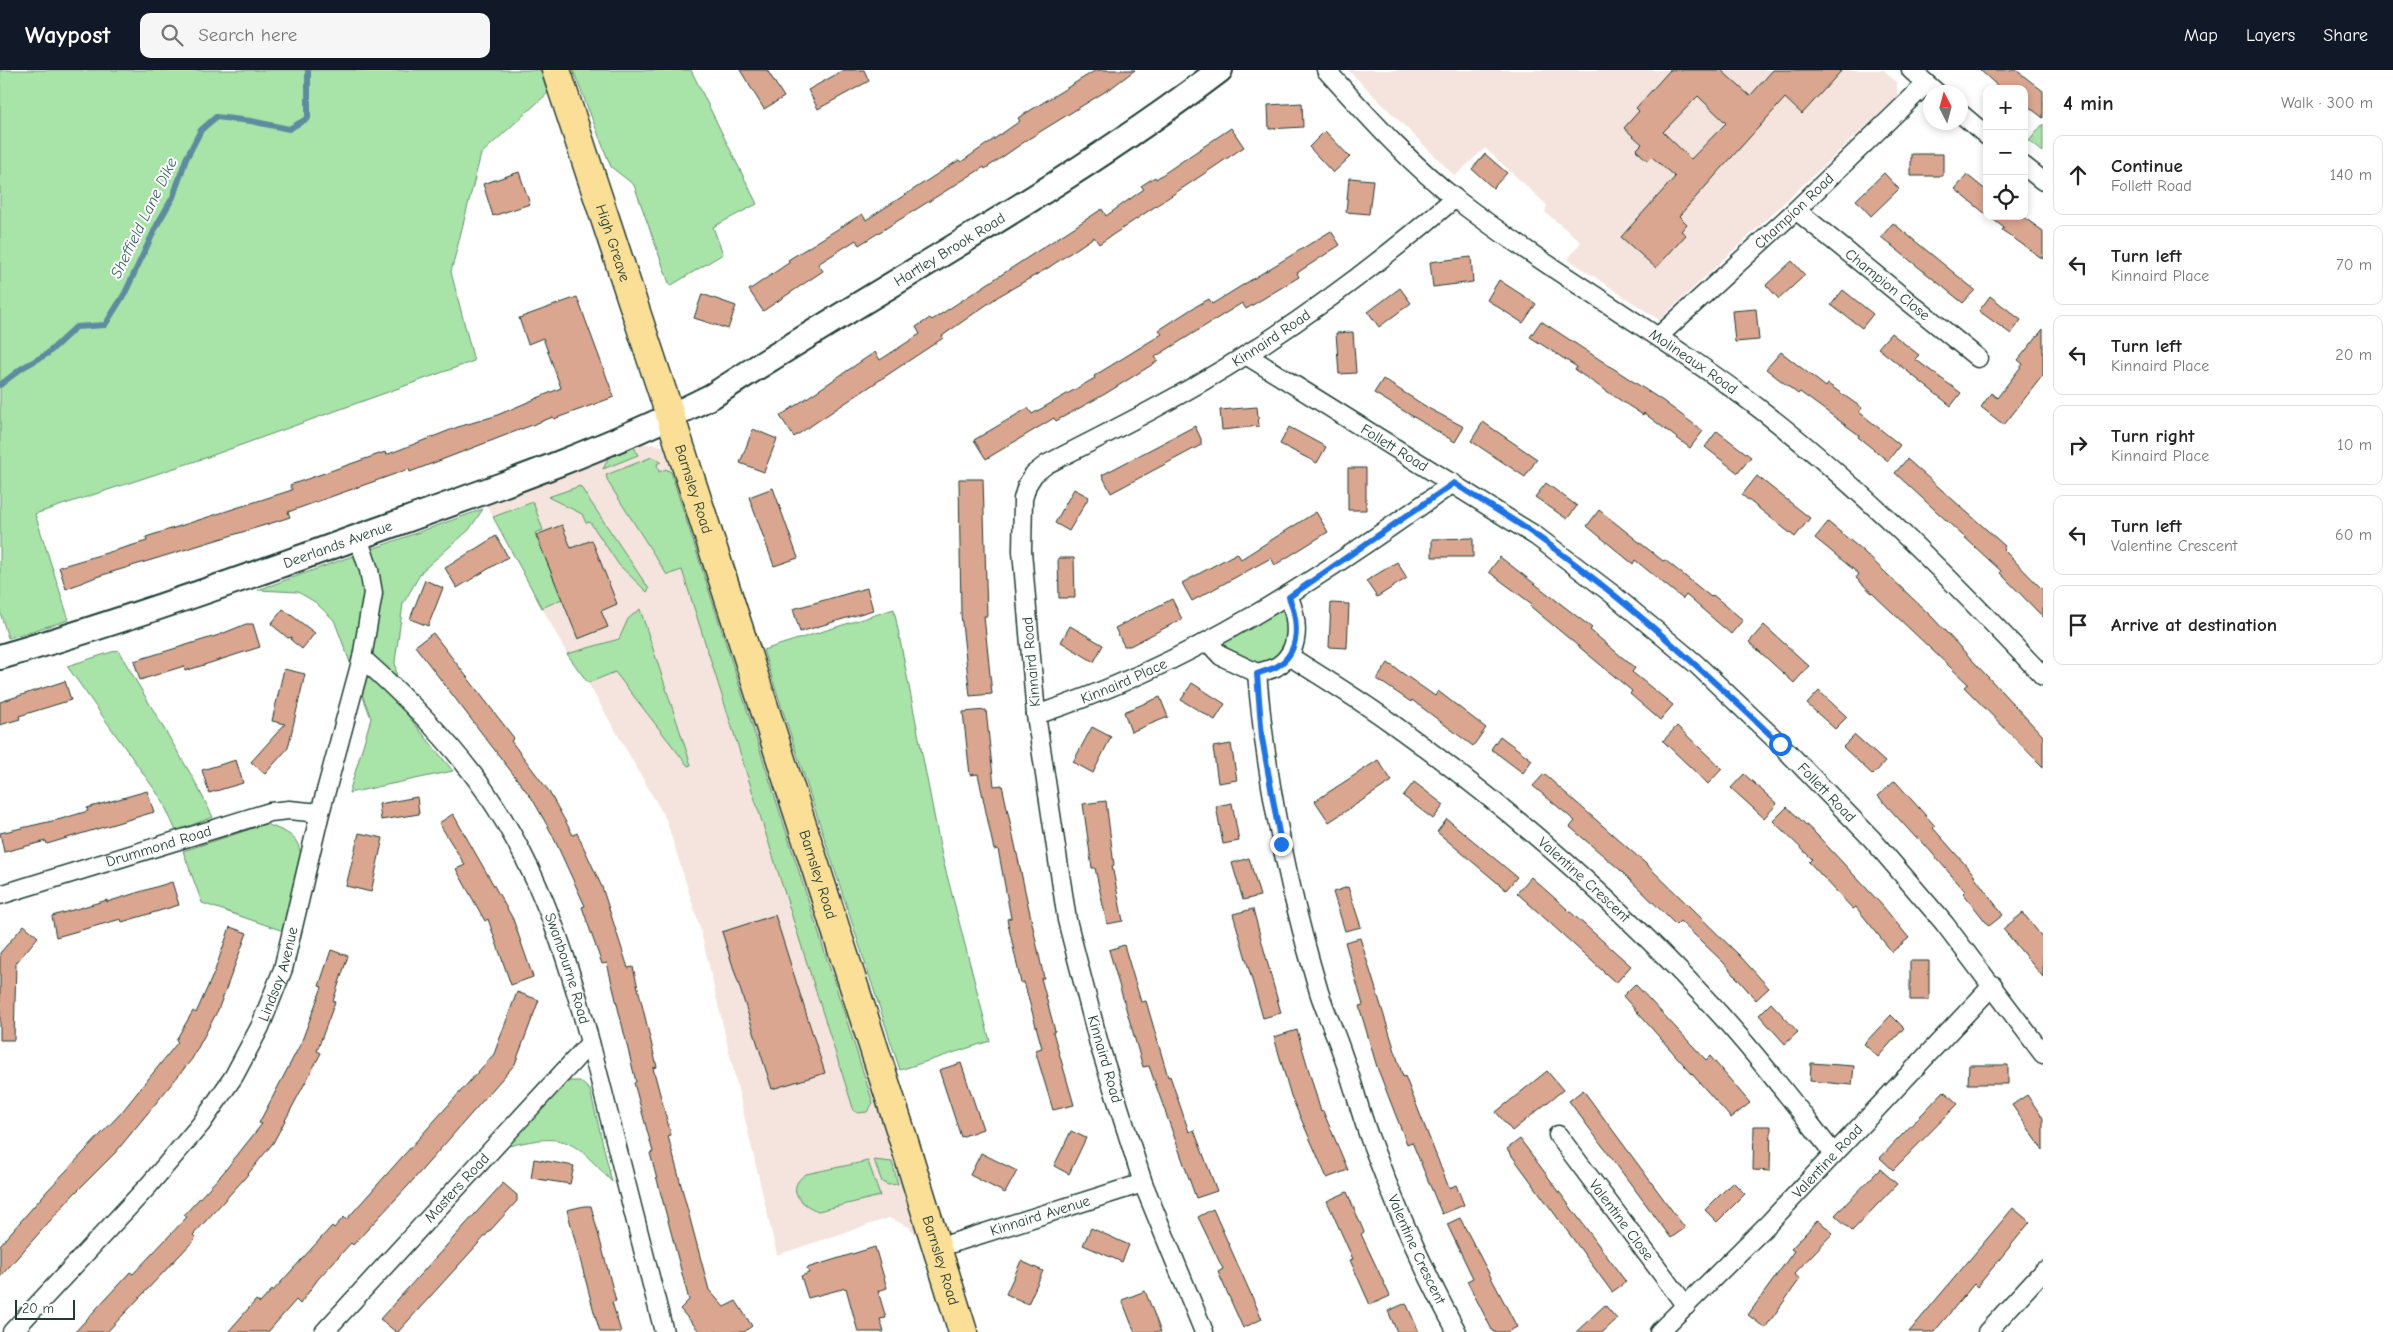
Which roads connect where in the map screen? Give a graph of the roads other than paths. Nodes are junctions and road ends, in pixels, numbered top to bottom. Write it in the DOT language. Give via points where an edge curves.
graph roads {
  1 [pos="556,70"];
  2 [pos="1220,70"];
  3 [pos="1326,70"];
  4 [pos="1911,70"];
  5 [pos="1928,85"];
  6 [pos="1923,95"];
  7 [pos="1968,120"];
  8 [pos="1983,133"];
  9 [pos="2028,169"];
  10 [pos="2043,181"];
  11 [pos="1455,198"];
  12 [pos="1796,210"];
  13 [pos="1659,336"];
  14 [pos="1246,355"];
  15 [pos="1978,358"];
  16 [pos="671,417"];
  17 [pos="1454,483"];
  18 [pos="358,537"];
  19 [pos="1289,597"];
  20 [pos="1208,642"];
  21 [pos="1289,656"];
  22 [pos="0,657"];
  23 [pos="362,658"];
  24 [pos="1257,674"];
  25 [pos="2043,676"];
  26 [pos="1036,715"];
  27 [pos="320,813"];
  28 [pos="0,895"];
  29 [pos="1993,985"];
  30 [pos="590,1043"];
  31 [pos="2043,1054"];
  32 [pos="1558,1135"];
  33 [pos="1834,1154"];
  34 [pos="1143,1183"];
  35 [pos="937,1248"];
  36 [pos="2043,1271"];
  37 [pos="1686,1306"];
  38 [pos="12,1332"];
  39 [pos="324,1332"];
  40 [pos="664,1332"];
  41 [pos="963,1332"];
  42 [pos="1204,1332"];
  43 [pos="1457,1332"];
  44 [pos="1659,1332"];
  45 [pos="1987,1332"];
  1 -- 16 [label="main road, High Greave"];
  2 -- 16 [label="street, Hartley Brook Road" via="1169,109 1019,206 712,396"];
  3 -- 11 [label="street, Molineaux Road" via="1404,152"];
  4 -- 5 [label="street"];
  6 -- 12 [label="street, Champion Road"];
  7 -- 8 [label="street"];
  9 -- 10 [label="street"];
  11 -- 13 [label="street, Molineaux Road" via="1508,238"];
  11 -- 14 [label="street, Kinnaird Road" via="1407,240"];
  12 -- 13 [label="street, Champion Road"];
  12 -- 15 [label="street, Champion Close"];
  13 -- 25 [label="street, Molineaux Road" via="1766,414 1880,511"];
  14 -- 17 [label="street, Follett Road"];
  14 -- 26 [label="street, Kinnaird Road" via="1146,414 1047,464 1034,474 1027,485 1023,499 1022,551"];
  16 -- 18 [label="street, Deerlands Avenue" via="463,500"];
  16 -- 35 [label="main road, Barnsley Road"];
  17 -- 19 [label="street, Kinnaird Place"];
  17 -- 29 [label="street, Follett Road" via="1536,536 1696,664 1872,839"];
  18 -- 22 [label="street, Deerlands Avenue" via="87,632"];
  18 -- 23 [label="street, Lindsay Avenue" via="373,593"];
  19 -- 20 [label="street, Kinnaird Place"];
  19 -- 21 [label="street" via="1296,616 1296,634"];
  20 -- 24 [label="street" via="1221,656"];
  20 -- 26 [label="street, Kinnaird Place" via="1128,681"];
  21 -- 24 [label="street" via="1276,667"];
  21 -- 33 [label="street, Valentine Crescent" via="1388,720 1471,782 1608,900 1758,1058"];
  23 -- 27 [label="street, Lindsay Avenue"];
  23 -- 30 [label="street, Swanbourne Road" via="440,735 485,791 507,826 528,864 564,948"];
  24 -- 43 [label="street, Valentine Crescent" via="1262,738 1281,844 1320,994 1395,1201 1433,1289"];
  26 -- 34 [label="street, Kinnaird Road" via="1067,920 1099,1044"];
  27 -- 28 [label="street, Drummond Road" via="270,812"];
  27 -- 38 [label="street, Lindsay Avenue" via="283,969 260,1027 234,1076 201,1124"];
  29 -- 31 [label="street, Follett Road"];
  29 -- 33 [label="street, Valentine Road"];
  30 -- 39 [label="street, Masters Road"];
  30 -- 40 [label="street, Swanbourne Road"];
  32 -- 37 [label="street, Valentine Close"];
  33 -- 37 [label="street, Valentine Road"];
  34 -- 35 [label="street, Kinnaird Avenue"];
  34 -- 42 [label="street, Kinnaird Road"];
  35 -- 41 [label="main road, Barnsley Road"];
  36 -- 45 [label="street"];
  37 -- 44 [label="street, Valentine Road"];
}
